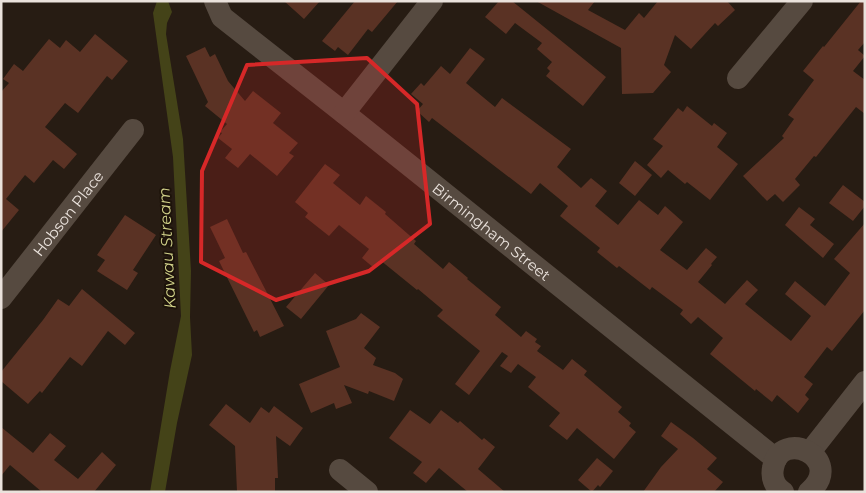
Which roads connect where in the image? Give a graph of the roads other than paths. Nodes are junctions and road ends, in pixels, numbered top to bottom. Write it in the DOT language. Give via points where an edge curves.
graph roads {
  1 [pos="215,1"];
  2 [pos="432,1"];
  3 [pos="802,1"];
  4 [pos="738,78"];
  5 [pos="344,113"];
  6 [pos="133,130"];
  7 [pos="1,298"];
  8 [pos="865,382"];
  9 [pos="810,452"];
  10 [pos="776,459"];
  11 [pos="340,470"];
  12 [pos="814,490"];
  13 [pos="781,491"];
  14 [pos="367,492"];
  1 -- 5 [label="street, Birmingham Street" via="222,17"];
  2 -- 5 [label="street"];
  3 -- 4 [label="street"];
  5 -- 10 [label="street, Birmingham Street"];
  6 -- 7 [label="street, Hobson Place"];
  8 -- 9 [label="street"];
  9 -- 10 [label="street" via="795,448 781,453"];
  9 -- 12 [label="street" via="819,465"];
  10 -- 13 [label="street" via="773,479"];
  11 -- 14 [label="street"];
}
